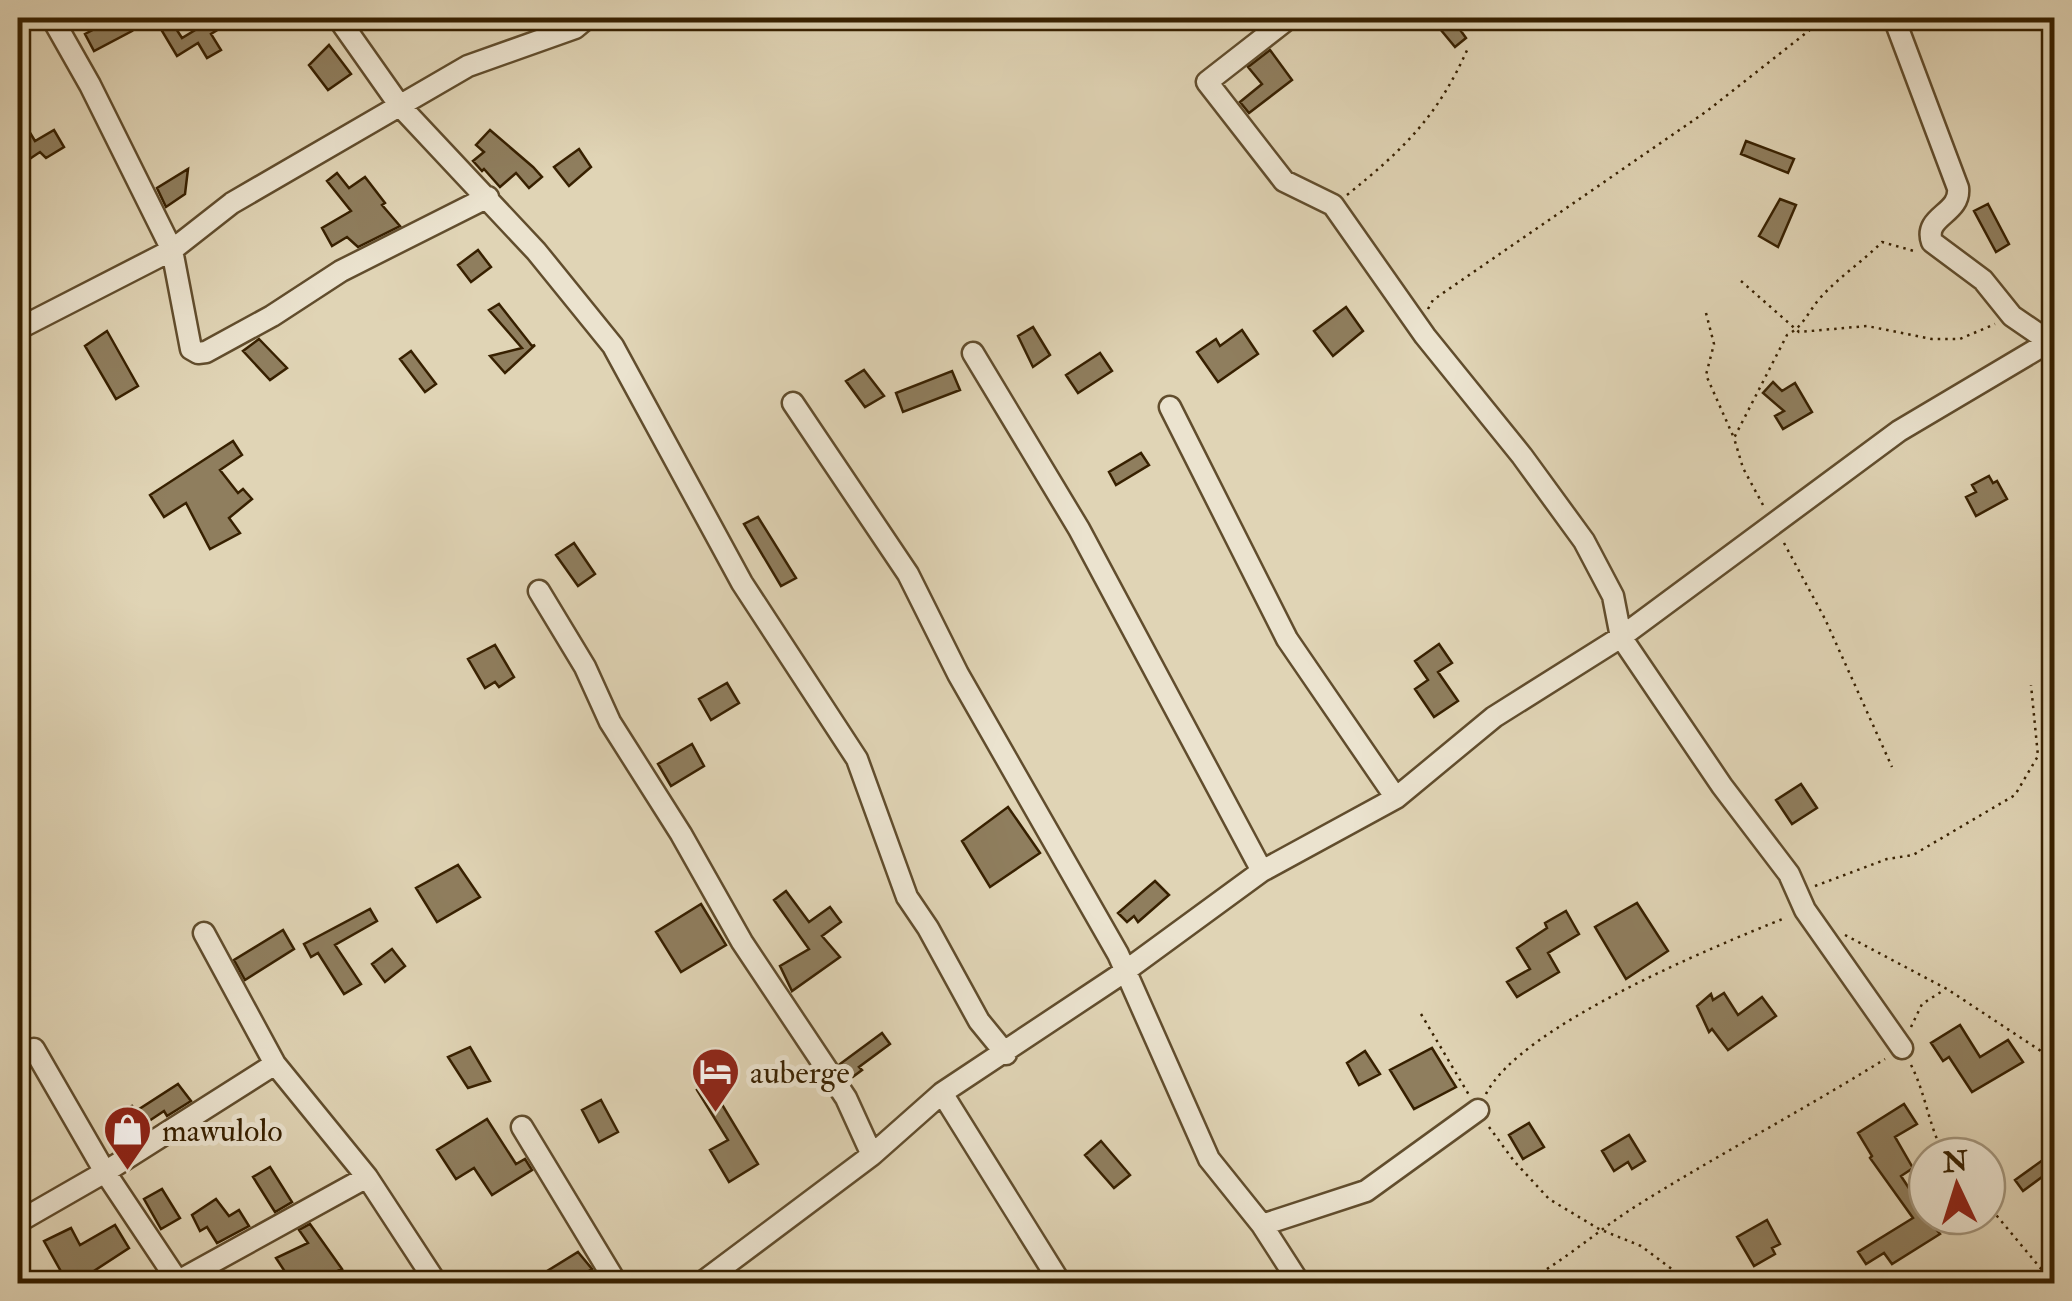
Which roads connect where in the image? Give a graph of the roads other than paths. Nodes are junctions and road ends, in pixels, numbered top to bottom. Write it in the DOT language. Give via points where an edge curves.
graph roads {
  1 [pos="52,18"];
  2 [pos="338,18"];
  3 [pos="587,18"];
  4 [pos="1289,18"];
  5 [pos="1894,18"];
  6 [pos="400,106"];
  7 [pos="488,197"];
  8 [pos="172,250"];
  9 [pos="18,330"];
  10 [pos="2053,343"];
  11 [pos="972,352"];
  12 [pos="793,403"];
  13 [pos="1170,407"];
  14 [pos="538,590"];
  15 [pos="1621,637"];
  16 [pos="1396,798"];
  17 [pos="1262,871"];
  18 [pos="204,933"];
  19 [pos="1124,972"];
  20 [pos="1902,1048"];
  21 [pos="34,1049"];
  22 [pos="1006,1054"];
  23 [pos="275,1064"];
  24 [pos="942,1093"];
  25 [pos="1478,1110"];
  26 [pos="522,1127"];
  27 [pos="872,1155"];
  28 [pos="105,1172"];
  29 [pos="367,1177"];
  30 [pos="18,1222"];
  31 [pos="1262,1225"];
  32 [pos="175,1282"];
  33 [pos="437,1284"];
  34 [pos="617,1284"];
  35 [pos="700,1284"];
  36 [pos="1061,1284"];
  37 [pos="1300,1284"];
  1 -- 8 [label="street"];
  2 -- 6 [label="street"];
  3 -- 6 [label="street" via="468,66"];
  4 -- 15 [label="street" via="1207,82 1284,181 1333,205 1425,336 1522,456 1584,541 1614,596"];
  5 -- 10 [label="street" via="1958,188 1955,205 1931,226 1932,242 1983,280 2012,316"];
  6 -- 7 [label="street"];
  6 -- 8 [label="street" via="232,203"];
  7 -- 8 [label="street" via="342,271 206,352 191,349"];
  7 -- 22 [label="street" via="613,346 742,583 858,759 906,897 979,1021"];
  8 -- 9 [label="street"];
  10 -- 15 [label="street" via="1899,431"];
  11 -- 17 [label="street" via="1079,529"];
  12 -- 19 [label="street" via="908,574"];
  13 -- 16 [label="street" via="1287,639"];
  14 -- 27 [label="street" via="742,942 846,1098"];
  15 -- 16 [label="street" via="1494,718"];
  15 -- 20 [label="street"];
  16 -- 17 [label="street"];
  17 -- 19 [label="street"];
  18 -- 23 [label="street"];
  19 -- 22 [label="street"];
  19 -- 31 [label="street" via="1209,1158"];
  21 -- 28 [label="street"];
  22 -- 24 [label="street"];
  23 -- 28 [label="street"];
  23 -- 29 [label="street"];
  24 -- 27 [label="street"];
  24 -- 36 [label="street"];
  25 -- 31 [label="street" via="1366,1191"];
  26 -- 34 [label="street"];
  27 -- 35 [label="street"];
  28 -- 30 [label="street"];
  28 -- 32 [label="street"];
  29 -- 32 [label="street"];
  29 -- 33 [label="street"];
  31 -- 37 [label="street"];
}
